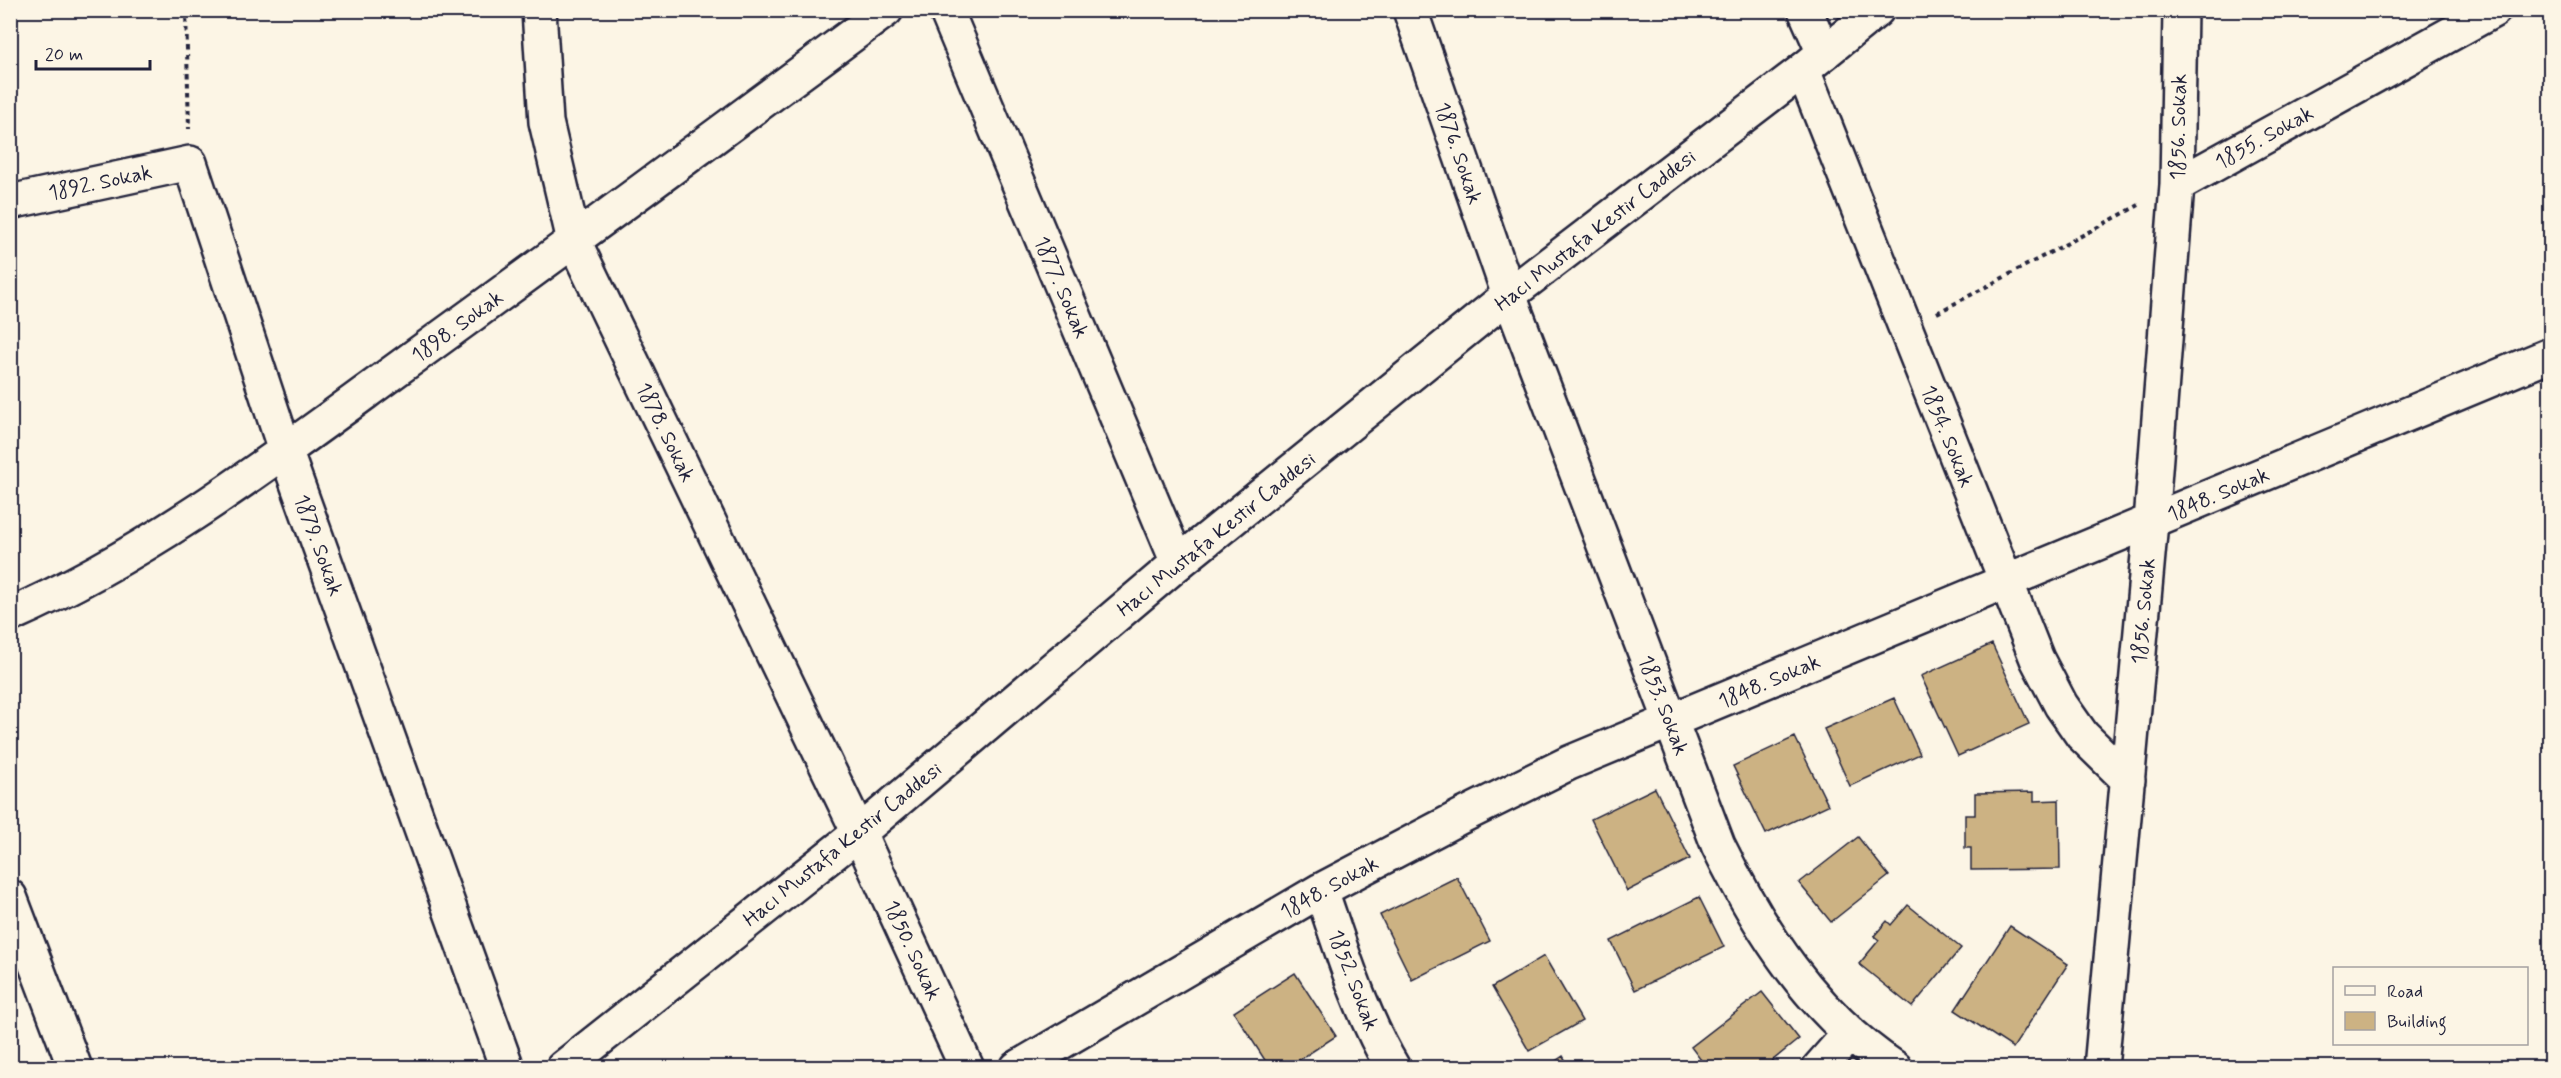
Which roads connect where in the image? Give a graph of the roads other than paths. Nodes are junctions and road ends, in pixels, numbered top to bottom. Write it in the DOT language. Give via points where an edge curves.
graph roads {
  1 [pos="539,10"];
  2 [pos="886,10"];
  3 [pos="946,10"];
  4 [pos="1410,10"];
  5 [pos="1805,10"];
  6 [pos="1877,10"];
  7 [pos="2181,10"];
  8 [pos="2494,10"];
  9 [pos="1813,62"];
  10 [pos="190,163"];
  11 [pos="2177,185"];
  12 [pos="10,202"];
  13 [pos="574,241"];
  14 [pos="1509,295"];
  15 [pos="2550,355"];
  16 [pos="285,450"];
  17 [pos="2151,522"];
  18 [pos="1178,563"];
  19 [pos="2005,583"];
  20 [pos="10,615"];
  21 [pos="1670,722"];
  22 [pos="2128,780"];
  23 [pos="859,833"];
  24 [pos="1321,890"];
  25 [pos="10,897"];
  26 [pos="1849,1034"];
  27 [pos="75,1068"];
  28 [pos="507,1068"];
  29 [pos="562,1068"];
  30 [pos="967,1068"];
  31 [pos="1017,1068"];
  32 [pos="1393,1068"];
  33 [pos="1819,1068"];
  34 [pos="1895,1068"];
  35 [pos="2101,1068"];
  1 -- 13 [label="street, 1878. Sokak" via="546,123"];
  2 -- 13 [label="street, 1898. Sokak"];
  3 -- 18 [label="street, 1877. Sokak"];
  4 -- 14 [label="street, 1876. Sokak"];
  5 -- 9 [label="street, 1854. Sokak"];
  6 -- 9 [label="street, Hacı Mustafa Kestir Caddesi"];
  7 -- 11 [label="street, 1856. Sokak"];
  8 -- 11 [label="street, 1855. Sokak"];
  9 -- 14 [label="street, Hacı Mustafa Kestir Caddesi"];
  9 -- 19 [label="street, 1854. Sokak" via="1906,330"];
  10 -- 12 [label="street, 1892. Sokak"];
  10 -- 16 [label="street, 1879. Sokak"];
  11 -- 17 [label="street, 1856. Sokak"];
  13 -- 16 [label="street, 1898. Sokak"];
  13 -- 23 [label="street, 1878. Sokak"];
  14 -- 18 [label="street, Hacı Mustafa Kestir Caddesi"];
  14 -- 21 [label="street, 1853. Sokak"];
  15 -- 17 [label="street, 1848. Sokak"];
  16 -- 20 [label="street, 1898. Sokak" via="99,571"];
  16 -- 28 [label="street, 1879. Sokak"];
  17 -- 19 [label="street, 1848. Sokak"];
  17 -- 22 [label="street, 1856. Sokak"];
  18 -- 23 [label="street, Hacı Mustafa Kestir Caddesi"];
  19 -- 21 [label="street, 1848. Sokak"];
  19 -- 22 [label="street, 1854. Sokak" via="2061,705 2082,735"];
  21 -- 24 [label="street, 1848. Sokak" via="1569,763"];
  21 -- 26 [label="street, 1853. Sokak" via="1718,845 1741,892 1805,987"];
  22 -- 35 [label="street, 1856. Sokak"];
  23 -- 29 [label="street, Hacı Mustafa Kestir Caddesi"];
  23 -- 30 [label="street, 1850. Sokak"];
  24 -- 31 [label="street, 1848. Sokak"];
  24 -- 32 [label="street, 1852. Sokak" via="1355,988"];
  25 -- 27 [label="street"];
  26 -- 33 [label="street"];
  26 -- 34 [label="street, 1853. Sokak"];
}
